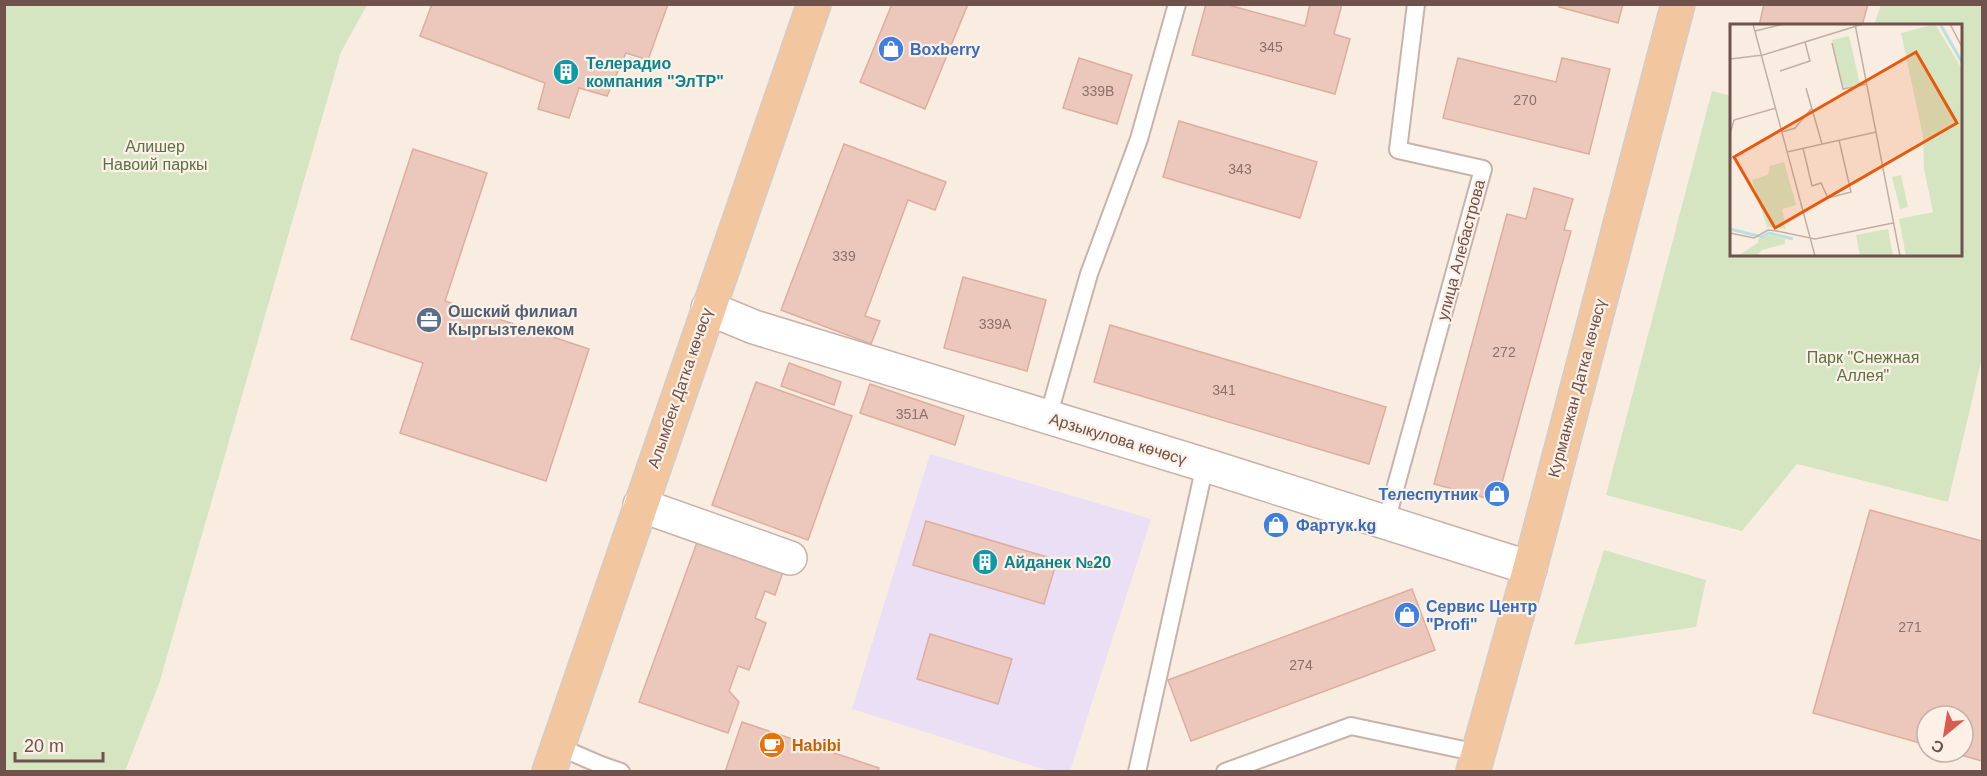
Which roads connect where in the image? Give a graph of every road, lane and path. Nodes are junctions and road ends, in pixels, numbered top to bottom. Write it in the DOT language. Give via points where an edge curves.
graph roads {
  1 [pos="813,4"];
  2 [pos="1177,4"];
  3 [pos="1416,4"];
  4 [pos="1678,4"];
  5 [pos="708,308"];
  6 [pos="1048,417"];
  7 [pos="1206,465"];
  8 [pos="640,505"];
  9 [pos="1386,522"];
  10 [pos="790,558"];
  11 [pos="1530,568"];
  12 [pos="553,759"];
  13 [pos="1475,762"];
  14 [pos="621,771"];
  15 [pos="1137,771"];
  16 [pos="1225,771"];
  1 -- 5 [label="main road, Алымбек Датка көчөсү"];
  2 -- 6 [label="lane" via="1139,139 1089,273"];
  3 -- 9 [label="lane, улица Алебастрова" via="1398,150 1483,169"];
  4 -- 11 [label="main road, Курманжан Датка көчөсү"];
  5 -- 6 [label="street, Арзыкулова көчөсү" via="754,327"];
  5 -- 8 [label="main road, Алымбек Датка көчөсү"];
  6 -- 7 [label="street, Арзыкулова көчөсү"];
  7 -- 9 [label="street, Арзыкулова көчөсү"];
  7 -- 15 [label="lane"];
  8 -- 10 [label="street"];
  8 -- 12 [label="main road, Алымбек Датка көчөсү"];
  9 -- 11 [label="street, Арзыкулова көчөсү"];
  11 -- 13 [label="main road, Курманжан Датка көчөсү"];
  12 -- 14 [label="lane"];
  13 -- 16 [label="lane" via="1351,726"];
}
